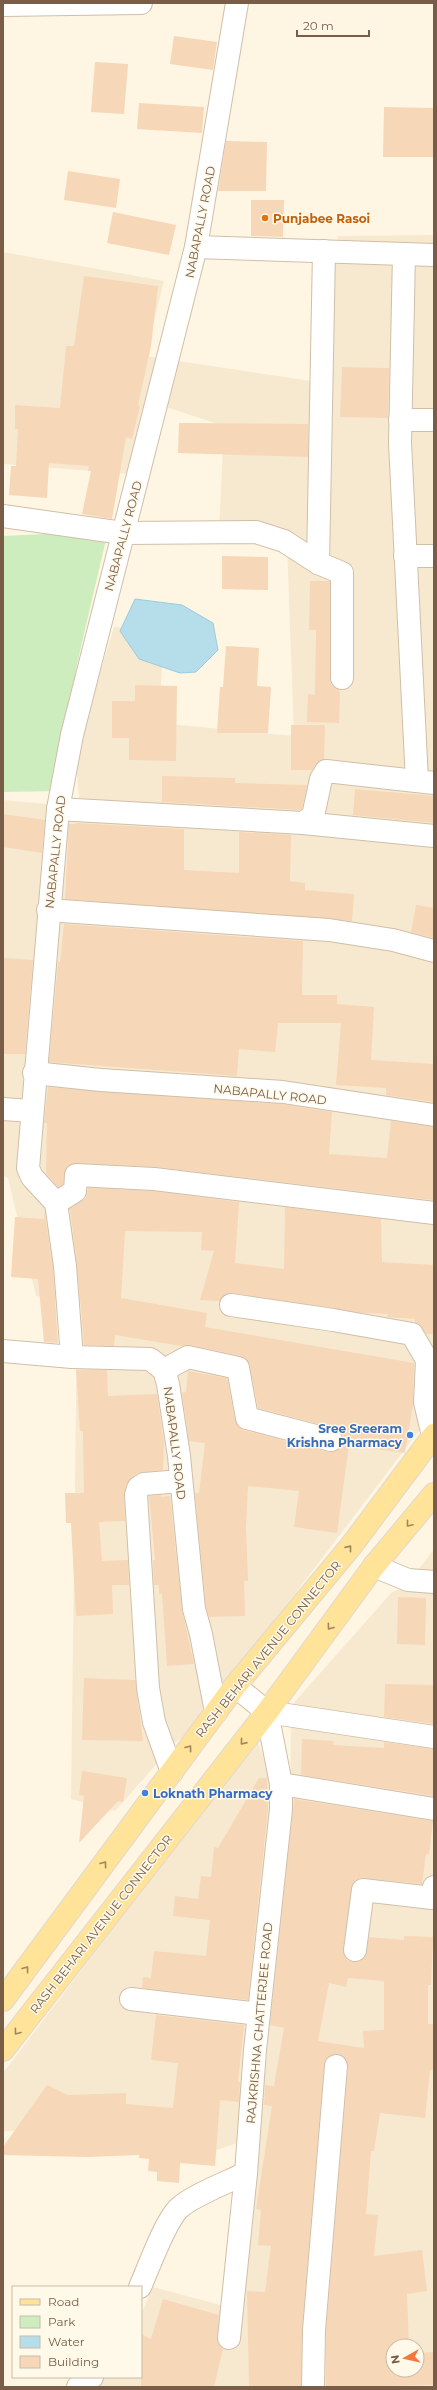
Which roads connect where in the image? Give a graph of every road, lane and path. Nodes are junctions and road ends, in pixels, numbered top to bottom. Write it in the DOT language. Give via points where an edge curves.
graph roads {
  1 [pos="141,3"];
  2 [pos="237,3"];
  3 [pos="3,5"];
  4 [pos="196,247"];
  5 [pos="324,251"];
  6 [pos="404,254"];
  7 [pos="434,255"];
  8 [pos="400,420"];
  9 [pos="434,420"];
  10 [pos="3,516"];
  11 [pos="123,533"];
  12 [pos="405,556"];
  13 [pos="434,556"];
  14 [pos="318,563"];
  15 [pos="342,678"];
  16 [pos="425,782"];
  17 [pos="58,809"];
  18 [pos="303,823"];
  19 [pos="434,836"];
  20 [pos="48,910"];
  21 [pos="434,951"];
  22 [pos="34,1073"];
  23 [pos="3,1109"];
  24 [pos="32,1111"];
  25 [pos="434,1115"];
  26 [pos="56,1203"];
  27 [pos="434,1213"];
  28 [pos="231,1305"];
  29 [pos="3,1351"];
  30 [pos="72,1357"];
  31 [pos="164,1370"];
  32 [pos="434,1436"];
  33 [pos="331,1440"];
  34 [pos="181,1481"];
  35 [pos="434,1494"];
  36 [pos="374,1566"];
  37 [pos="434,1582"];
  38 [pos="235,1686"];
  39 [pos="216,1712"];
  40 [pos="267,1712"];
  41 [pos="434,1737"];
  42 [pos="172,1772"];
  43 [pos="281,1784"];
  44 [pos="434,1809"];
  45 [pos="434,1887"];
  46 [pos="355,1950"];
  47 [pos="131,1999"];
  48 [pos="3,2000"];
  49 [pos="259,2014"];
  50 [pos="3,2050"];
  51 [pos="336,2066"];
  52 [pos="246,2173"];
  53 [pos="140,2286"];
  54 [pos="229,2338"];
  55 [pos="91,2378"];
  56 [pos="78,2387"];
  57 [pos="313,2387"];
  1 -- 3 [label="street"];
  2 -- 4 [label="street, NABAPALLY ROAD"];
  4 -- 5 [label="street"];
  4 -- 11 [label="street, NABAPALLY ROAD"];
  5 -- 6 [label="street"];
  5 -- 14 [label="street"];
  6 -- 7 [label="street"];
  6 -- 8 [label="street"];
  8 -- 9 [label="street"];
  8 -- 12 [label="street"];
  10 -- 11 [label="street"];
  11 -- 14 [label="street" via="256,532 284,541"];
  11 -- 17 [label="street, NABAPALLY ROAD" via="72,735"];
  12 -- 13 [label="street"];
  12 -- 16 [label="street"];
  14 -- 15 [label="street" via="342,573"];
  16 -- 18 [label="street" via="326,771 321,779 313,816"];
  17 -- 18 [label="street"];
  17 -- 20 [label="street, NABAPALLY ROAD"];
  18 -- 19 [label="street"];
  20 -- 21 [label="street" via="329,930 393,940"];
  20 -- 22 [label="street, NABAPALLY ROAD"];
  22 -- 24 [label="street, NABAPALLY ROAD"];
  22 -- 25 [label="street, NABAPALLY ROAD" via="282,1092"];
  23 -- 24 [label="street"];
  24 -- 26 [label="street, NABAPALLY ROAD" via="28,1168 32,1177"];
  26 -- 27 [label="street" via="75,1190 76,1175 154,1179"];
  26 -- 30 [label="street" via="65,1266"];
  28 -- 32 [label="street" via="412,1334 427,1360 425,1402"];
  29 -- 30 [label="street, NABAPALLY ROAD"];
  30 -- 31 [label="street, NABAPALLY ROAD" via="150,1359"];
  31 -- 33 [label="street" via="188,1357 238,1368 247,1418"];
  31 -- 34 [label="street, NABAPALLY ROAD"];
  38 -- 32 [label="main road, RASH BEHARI AVENUE CONNECTOR, one-way" via="351,1546"];
  34 -- 39 [label="street, NABAPALLY ROAD" via="194,1609"];
  34 -- 42 [label="street" via="144,1484 138,1488 136,1495 148,1688 154,1722"];
  35 -- 36 [label="main road, RASH BEHARI AVENUE CONNECTOR, one-way"];
  36 -- 37 [label="street" via="408,1580"];
  36 -- 40 [label="main road, RASH BEHARI AVENUE CONNECTOR, one-way"];
  38 -- 39 [label="main road, RASH BEHARI AVENUE CONNECTOR"];
  38 -- 40 [label="street"];
  42 -- 39 [label="main road, RASH BEHARI AVENUE CONNECTOR, one-way"];
  40 -- 41 [label="street"];
  40 -- 43 [label="street, RAJKRISHNA CHATTERJEE ROAD"];
  40 -- 50 [label="main road, RASH BEHARI AVENUE CONNECTOR, one-way"];
  48 -- 42 [label="main road, RASH BEHARI AVENUE CONNECTOR, one-way"];
  43 -- 44 [label="street"];
  43 -- 49 [label="street, RAJKRISHNA CHATTERJEE ROAD" via="281,1810"];
  45 -- 46 [label="street" via="432,1898 363,1890"];
  47 -- 49 [label="street"];
  49 -- 52 [label="street, RAJKRISHNA CHATTERJEE ROAD"];
  51 -- 57 [label="street" via="314,2330"];
  52 -- 53 [label="street" via="178,2209"];
  52 -- 54 [label="street, RAJKRISHNA CHATTERJEE ROAD"];
  55 -- 56 [label="street"];
}
